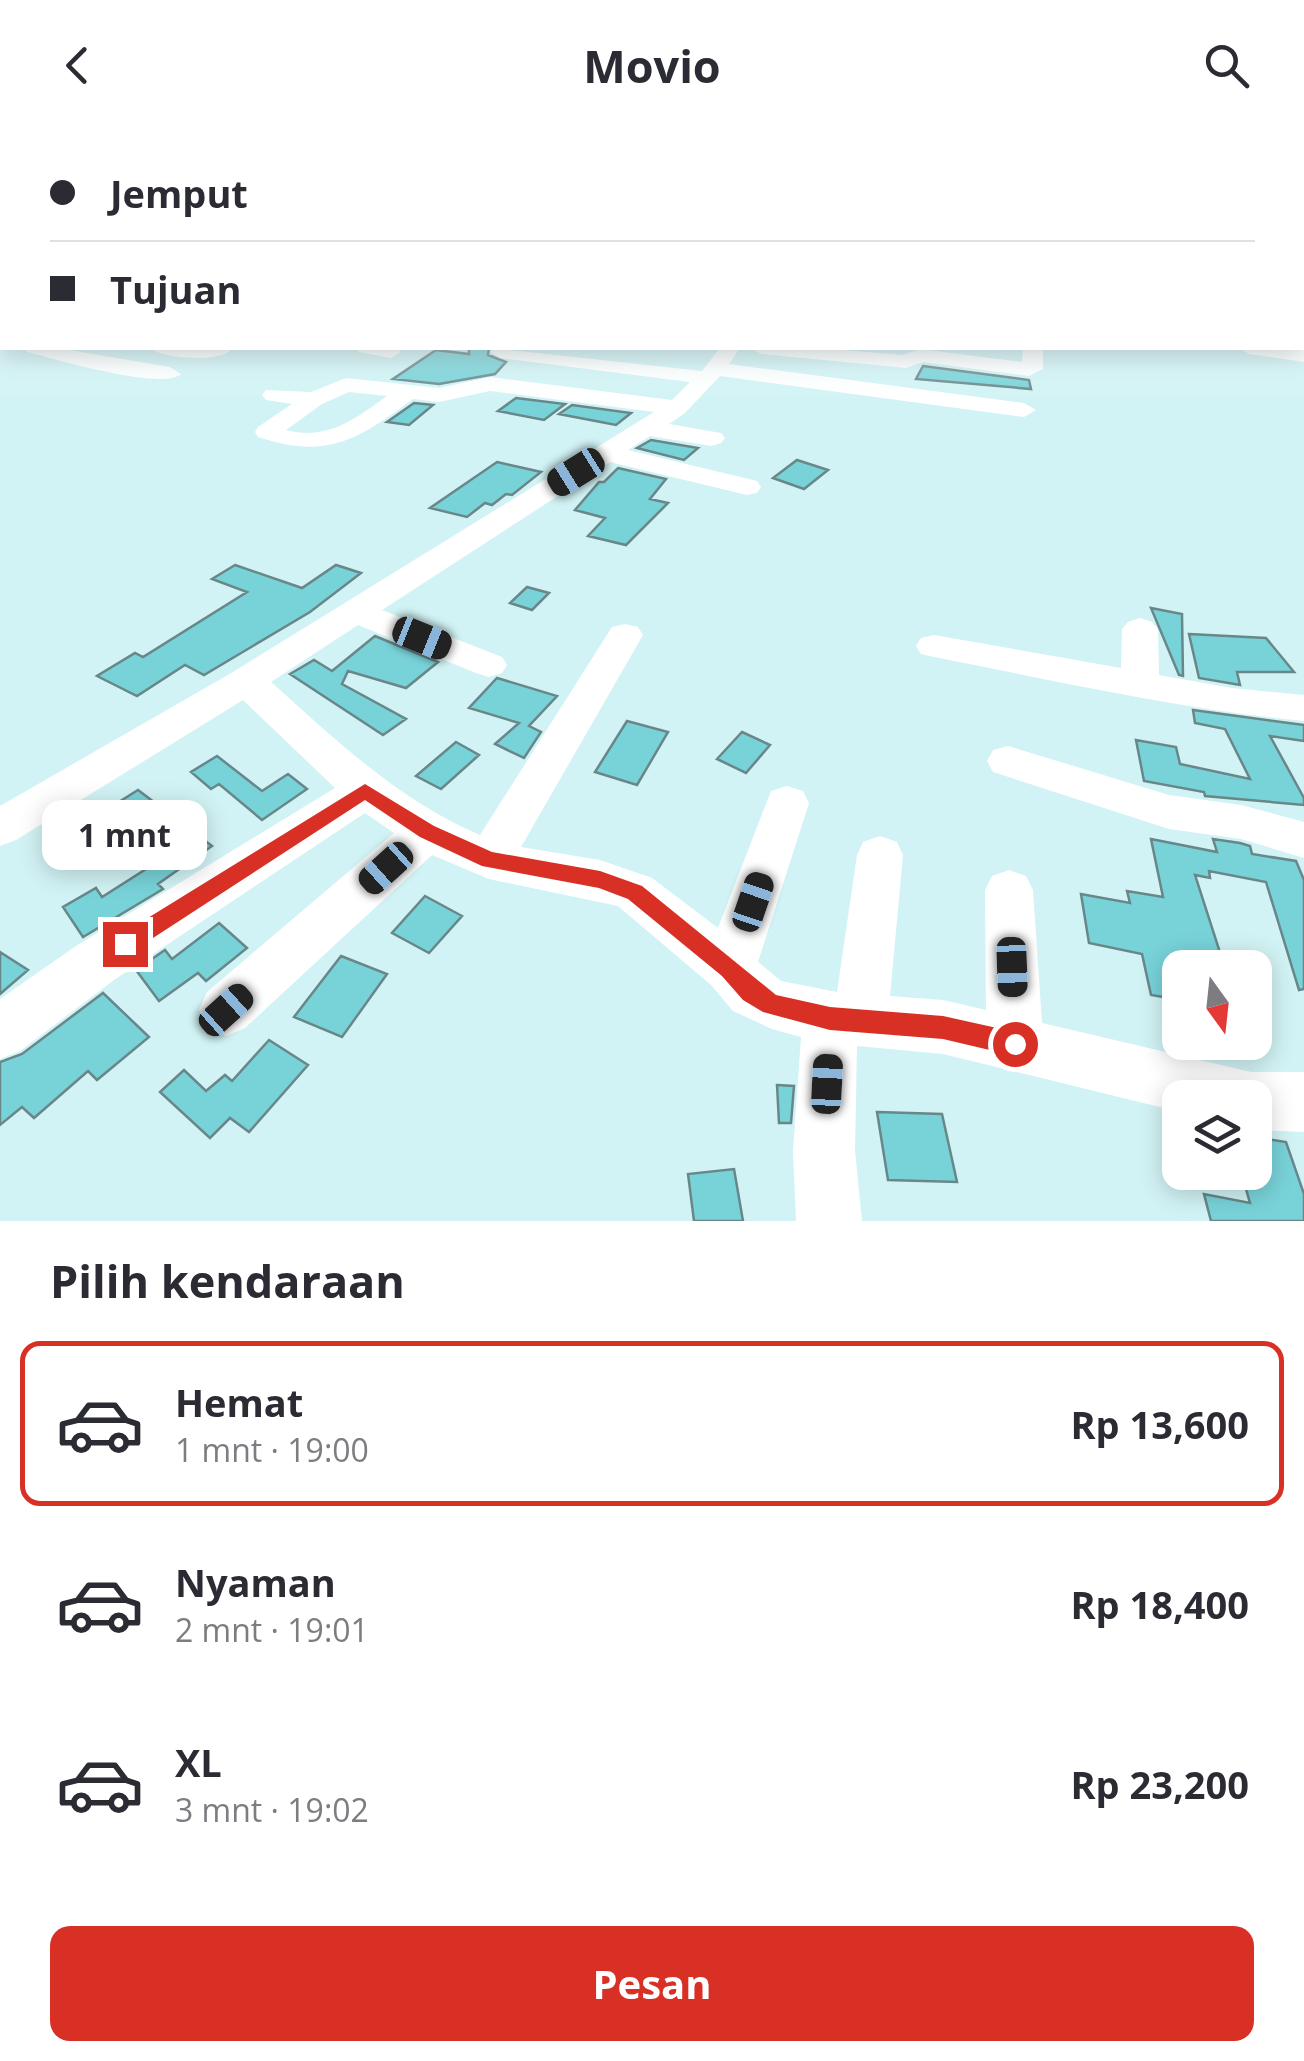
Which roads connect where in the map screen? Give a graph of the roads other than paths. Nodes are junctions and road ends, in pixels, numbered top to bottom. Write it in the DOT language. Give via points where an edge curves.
graph roads {
  1 [pos="42,350"];
  2 [pos="129,350"];
  3 [pos="200,350"];
  4 [pos="378,350"];
  5 [pos="782,350"];
  6 [pos="1033,350"];
  7 [pos="1263,350"];
  8 [pos="220,351"];
  9 [pos="391,352"];
  10 [pos="500,352"];
  11 [pos="1304,356"];
  12 [pos="100,364"];
  13 [pos="718,365"];
  14 [pos="170,374"];
  15 [pos="408,392"];
  16 [pos="274,395"];
  17 [pos="314,399"];
  18 [pos="678,408"];
  19 [pos="1024,410"];
  20 [pos="646,428"];
  21 [pos="712,438"];
  22 [pos="607,453"];
  23 [pos="747,487"];
  24 [pos="355,612"];
  25 [pos="1140,630"];
  26 [pos="626,635"];
  27 [pos="934,646"];
  28 [pos="489,665"];
  29 [pos="246,681"];
  30 [pos="1140,685"];
  31 [pos="1304,708"];
  32 [pos="1008,761"];
  33 [pos="365,791"];
  34 [pos="787,803"];
  35 [pos="0,828"];
  36 [pos="427,832"];
  37 [pos="1304,840"];
  38 [pos="880,855"];
  39 [pos="489,860"];
  40 [pos="1009,890"];
  41 [pos="730,968"];
  42 [pos="226,1010"];
  43 [pos="845,1020"];
  44 [pos="0,1032"];
  45 [pos="1015,1044"];
  46 [pos="1167,1080"];
  47 [pos="1272,1101"];
  48 [pos="1304,1102"];
  49 [pos="829,1221"];
  1 -- 12 [label="street"];
  2 -- 12 [label="street"];
  3 -- 8 [label="street"];
  4 -- 9 [label="street"];
  5 -- 6 [label="street" via="906,362 920,355 1029,369"];
  7 -- 11 [label="street"];
  10 -- 13 [label="street"];
  12 -- 14 [label="street"];
  13 -- 18 [label="street"];
  13 -- 19 [label="street"];
  15 -- 17 [label="street" via="346,385"];
  15 -- 17 [label="street" via="338,440 267,432"];
  15 -- 18 [label="street" via="446,394 490,384"];
  16 -- 17 [label="street"];
  18 -- 20 [label="street"];
  20 -- 21 [label="street"];
  20 -- 22 [label="street"];
  22 -- 23 [label="street"];
  22 -- 24 [label="street"];
  24 -- 28 [label="street"];
  24 -- 29 [label="street"];
  25 -- 30 [label="street"];
  26 -- 39 [label="street"];
  27 -- 30 [label="street"];
  29 -- 33 [label="street"];
  29 -- 35 [label="street"];
  30 -- 31 [label="street"];
  32 -- 37 [label="street" via="1169,812"];
  33 -- 36 [label="street"];
  33 -- 44 [label="street" via="95,963"];
  34 -- 41 [label="street"];
  36 -- 39 [label="street"];
  36 -- 42 [label="street"];
  38 -- 43 [label="street"];
  39 -- 41 [label="street" via="635,892"];
  40 -- 45 [label="street"];
  41 -- 43 [label="street" via="772,1004"];
  43 -- 45 [label="street" via="943,1028"];
  43 -- 49 [label="street" via="824,1150"];
  45 -- 46 [label="street"];
  47 -- 48 [label="street"];
}
